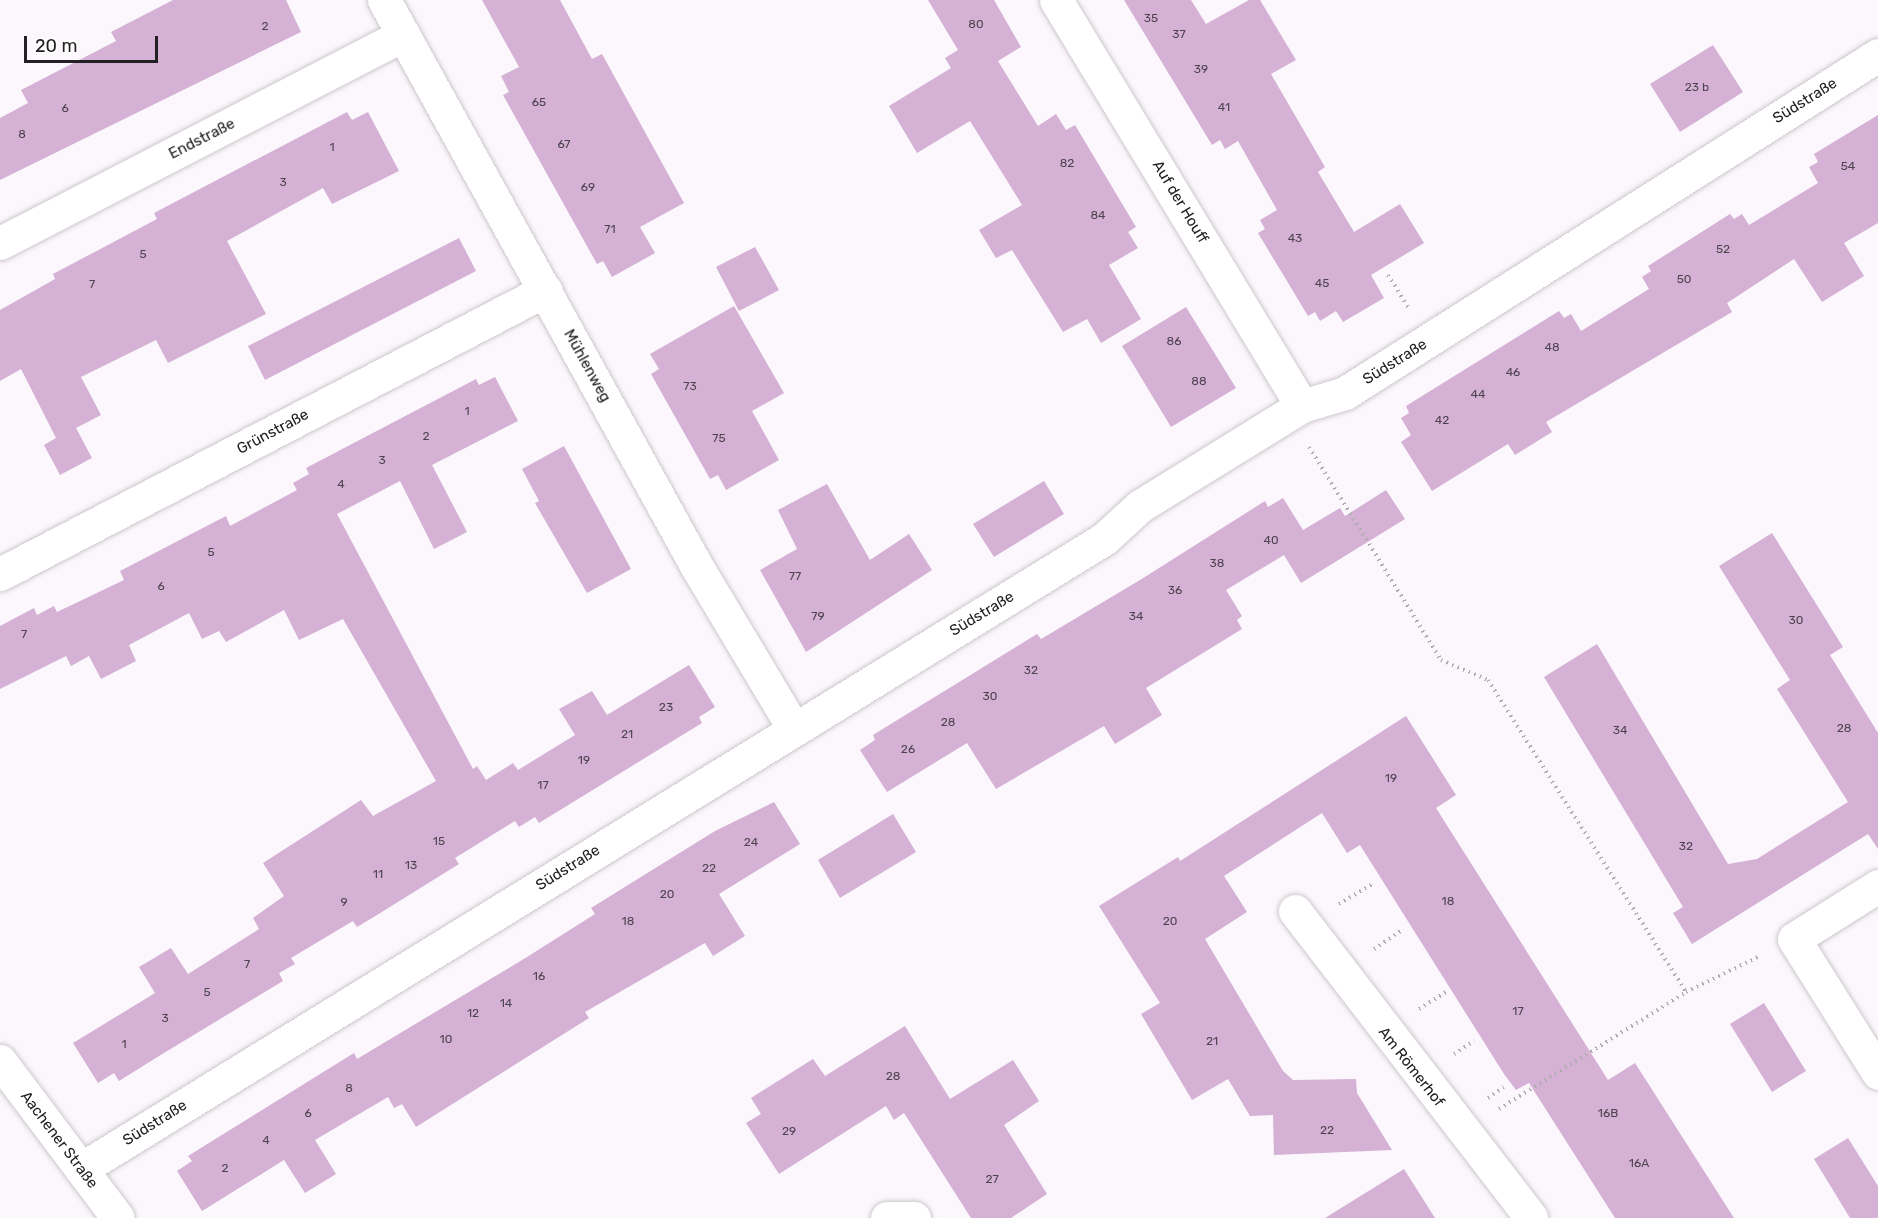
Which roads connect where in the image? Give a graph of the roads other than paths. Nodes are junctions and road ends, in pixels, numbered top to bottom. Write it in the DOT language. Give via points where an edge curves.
graph roads {
  1 [pos="384,0"];
  2 [pos="1056,0"];
  3 [pos="403,35"];
  4 [pos="1878,55"];
  5 [pos="0,243"];
  6 [pos="546,290"];
  7 [pos="1296,410"];
  8 [pos="0,574"];
  9 [pos="794,729"];
  10 [pos="1878,886"];
  11 [pos="1295,911"];
  12 [pos="0,1061"];
  13 [pos="1878,1073"];
  14 [pos="81,1169"];
  15 [pos="118,1218"];
  16 [pos="887,1218"];
  17 [pos="914,1218"];
  18 [pos="1531,1218"];
  1 -- 3 [label="street, Mühlenweg"];
  2 -- 7 [label="street, Auf der Houff"];
  3 -- 5 [label="street, Endstraße"];
  3 -- 6 [label="street, Mühlenweg"];
  4 -- 7 [label="street, Südstraße" via="1345,393"];
  6 -- 8 [label="street, Grünstraße"];
  6 -- 9 [label="street, Mühlenweg" via="697,567"];
  7 -- 9 [label="street, Südstraße" via="1140,506 1104,539"];
  9 -- 14 [label="street, Südstraße"];
  10 -- 13 [label="street" via="1794,939"];
  11 -- 18 [label="street, Am Römerhof" via="1461,1132 1511,1186"];
  12 -- 14 [label="street, Aachener Straße"];
  14 -- 15 [label="street, Aachener Straße"];
  16 -- 17 [label="street"];
}
